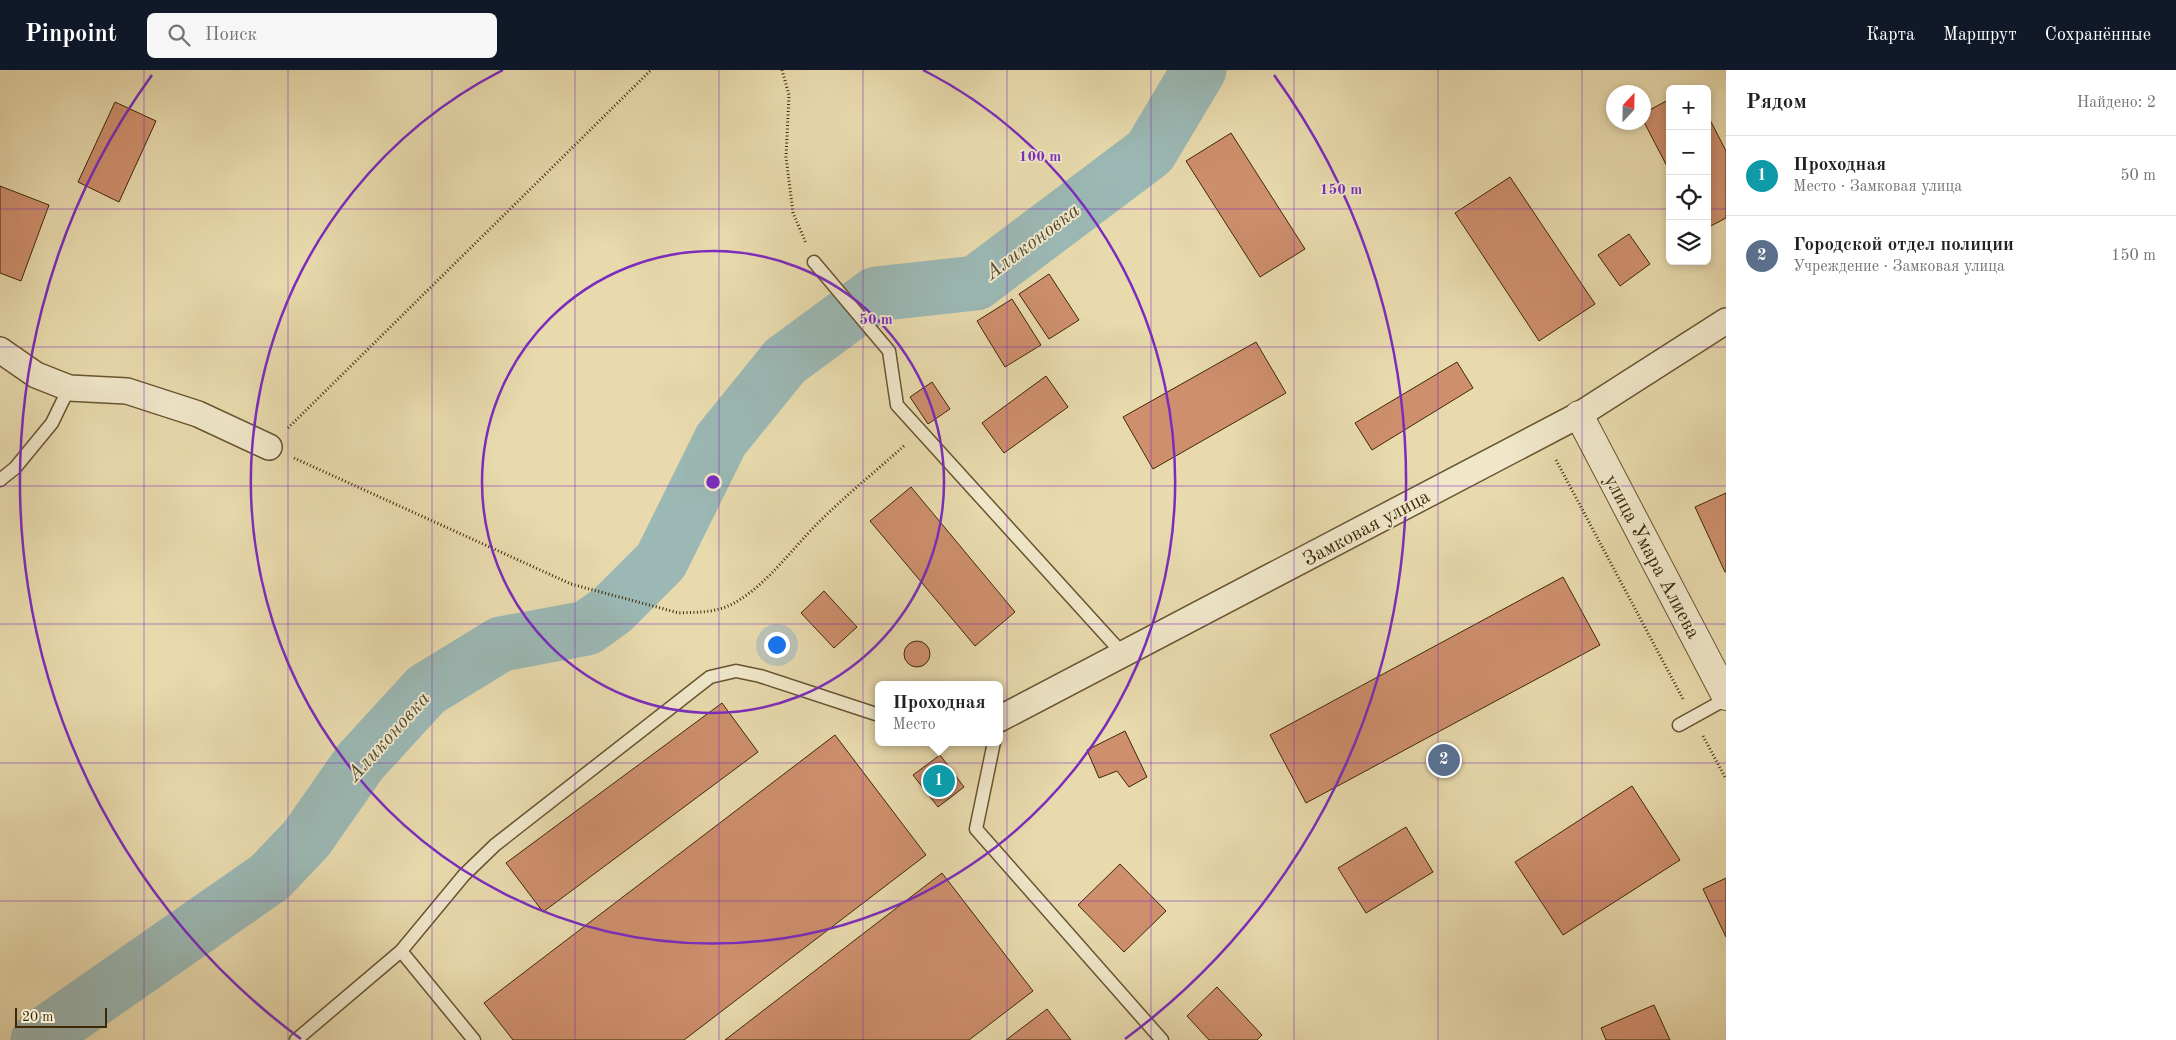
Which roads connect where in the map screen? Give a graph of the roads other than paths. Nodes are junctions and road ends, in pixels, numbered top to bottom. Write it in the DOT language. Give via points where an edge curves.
graph roads {
  1 [pos="814,262"];
  2 [pos="1726,321"];
  3 [pos="0,350"];
  4 [pos="69,388"];
  5 [pos="1579,416"];
  6 [pos="269,447"];
  7 [pos="0,480"];
  8 [pos="1123,654"];
  9 [pos="1726,698"];
  10 [pos="875,714"];
  11 [pos="1003,717"];
  12 [pos="1680,725"];
  13 [pos="993,746"];
  14 [pos="401,951"];
  15 [pos="296,1040"];
  16 [pos="474,1040"];
  17 [pos="1162,1040"];
  1 -- 8 [label="lane" via="889,351 897,405"];
  2 -- 5 [label="street, Замковая улица"];
  3 -- 4 [label="street" via="36,375"];
  4 -- 6 [label="street" via="127,391 198,414"];
  4 -- 7 [label="lane" via="52,423 15,468"];
  5 -- 8 [label="street, Замковая улица"];
  5 -- 9 [label="street, улица Умара Алиева"];
  8 -- 11 [label="street, Замковая улица"];
  9 -- 12 [label="lane"];
  10 -- 14 [label="lane" via="760,676 736,671 710,676 495,845 458,882"];
  13 -- 17 [label="lane" via="976,829"];
  14 -- 15 [label="lane"];
  14 -- 16 [label="lane"];
}
